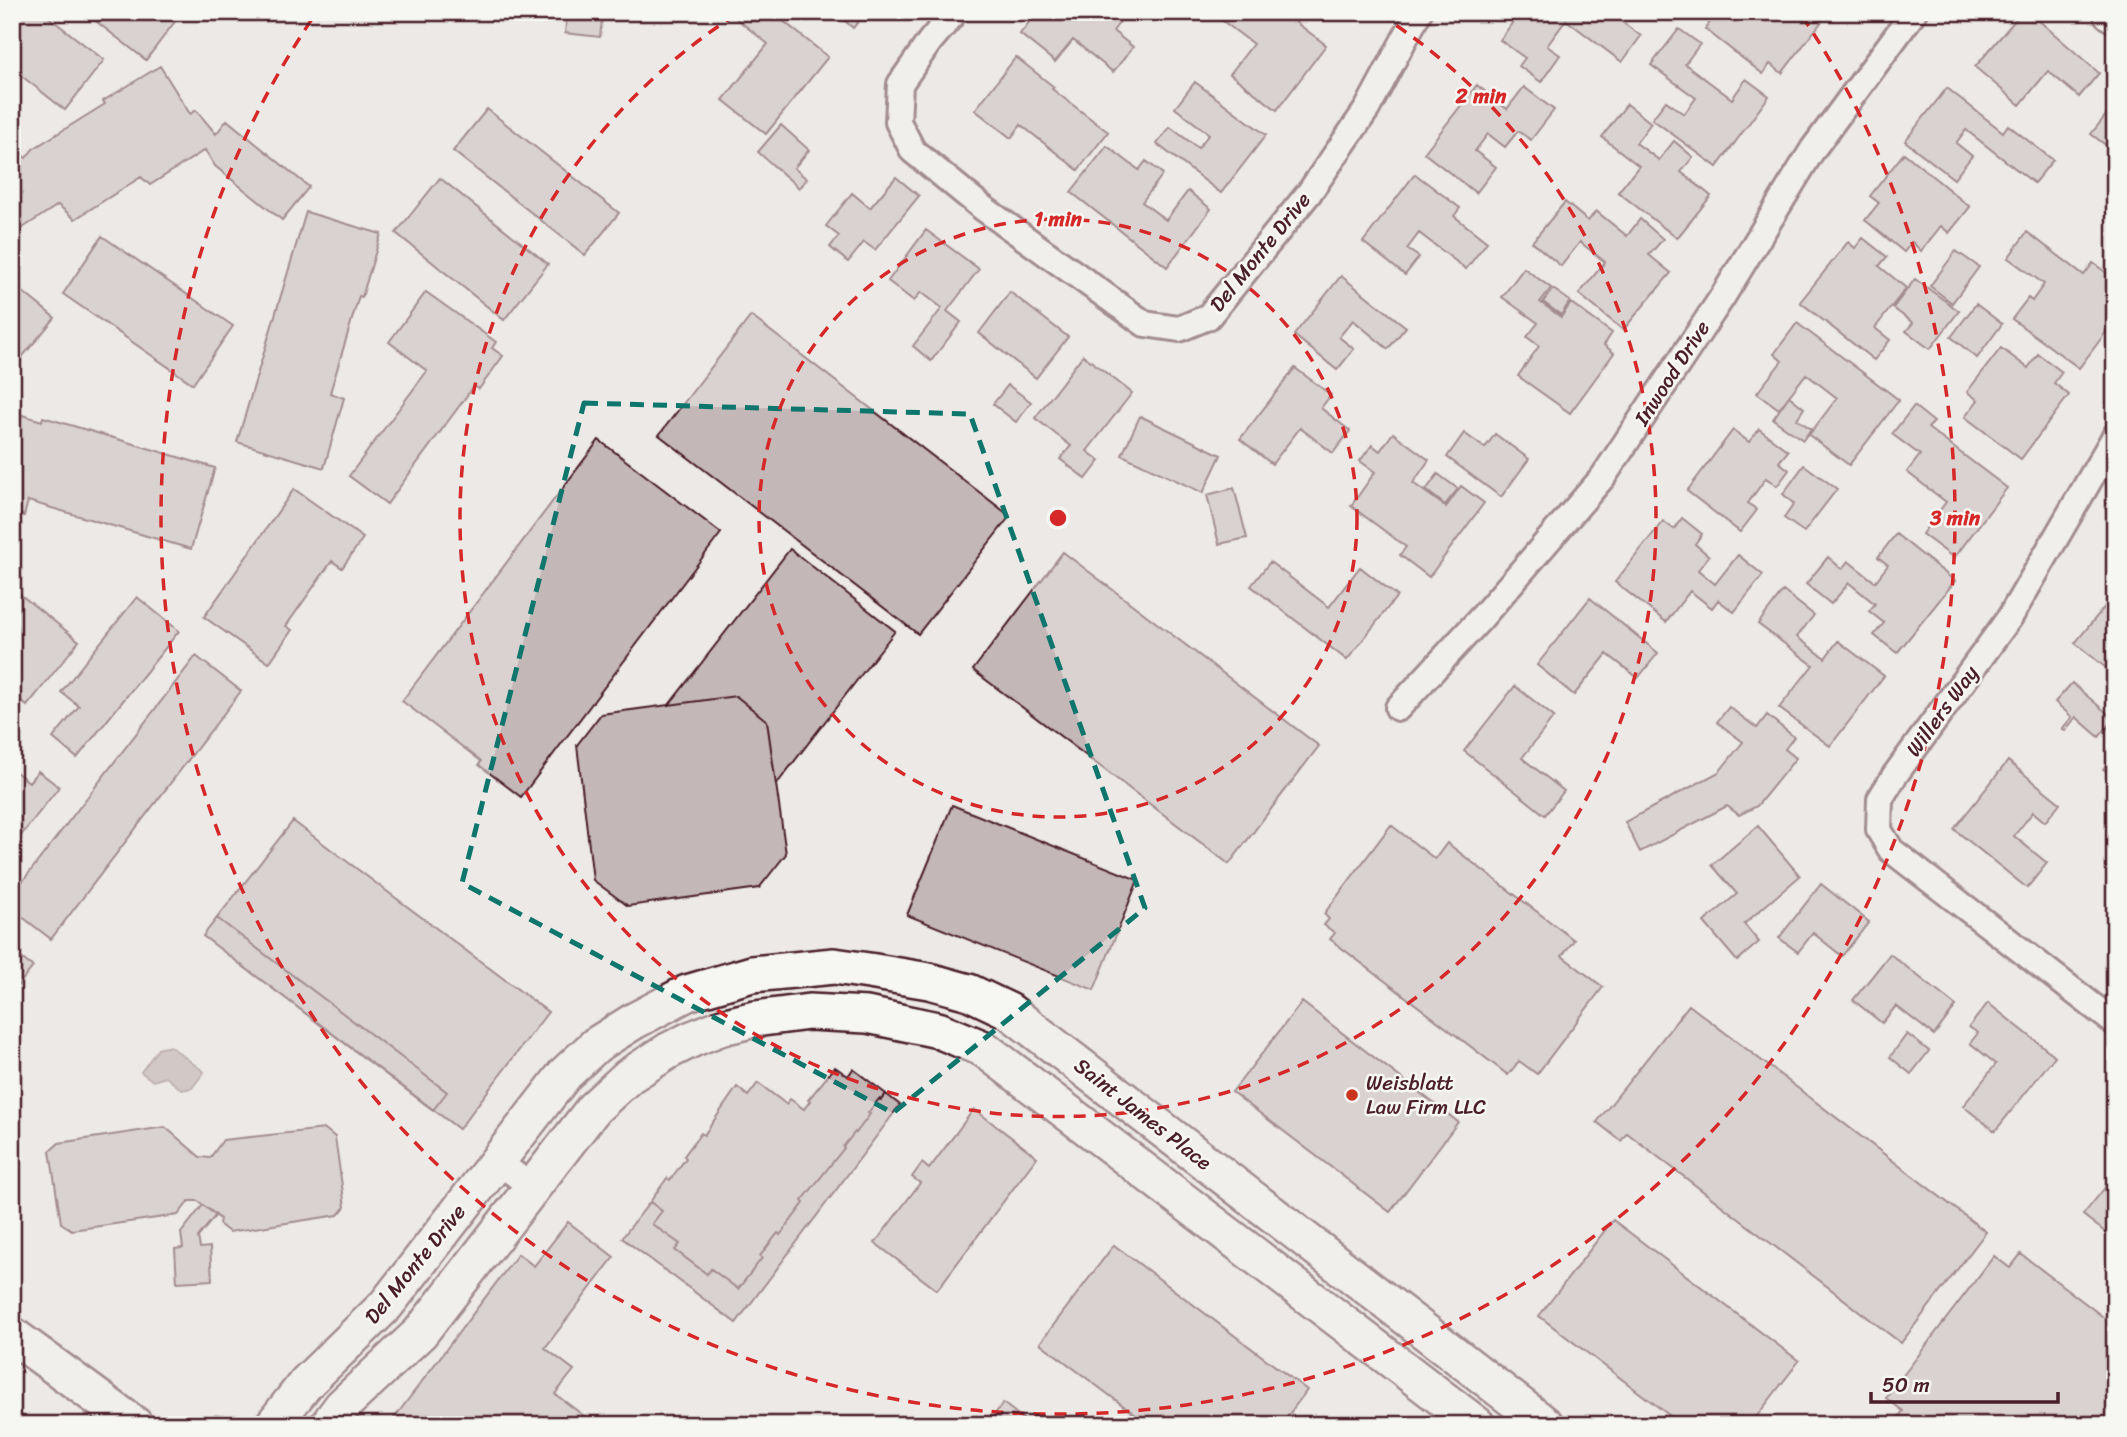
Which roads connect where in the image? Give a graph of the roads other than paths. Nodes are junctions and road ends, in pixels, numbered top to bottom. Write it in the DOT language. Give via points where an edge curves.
graph roads {
  1 [pos="955,12"];
  2 [pos="1419,12"];
  3 [pos="1914,12"];
  4 [pos="2115,436"];
  5 [pos="1398,708"];
  6 [pos="869,971"];
  7 [pos="867,1015"];
  8 [pos="634,1021"];
  9 [pos="2115,1023"];
  10 [pos="497,1161"];
  11 [pos="532,1187"];
  12 [pos="1394,1308"];
  13 [pos="14,1341"];
  14 [pos="1378,1348"];
  15 [pos="135,1425"];
  16 [pos="273,1425"];
  17 [pos="328,1425"];
  18 [pos="1477,1425"];
  19 [pos="1546,1425"];
  1 -- 2 [label="street, Del Monte Drive" via="900,84 898,122 913,151 983,208 1145,324 1179,330 1208,317 1316,182 1367,109"];
  3 -- 5 [label="street, Inwood Drive" via="1813,149 1604,477"];
  4 -- 9 [label="street, Willers Way" via="2010,617 1880,799 1879,830 1891,850"];
  6 -- 7 [label="street"];
  6 -- 8 [label="street, Saint James Place" via="834,966 751,974 687,992"];
  6 -- 12 [label="street, Saint James Place" via="969,992 1009,1011"];
  7 -- 11 [label="street, Saint James Place" via="809,1012 755,1019 722,1027 668,1051 629,1076 594,1108"];
  7 -- 14 [label="street, Saint James Place" via="938,1030 984,1049"];
  8 -- 10 [label="street, Del Monte Drive" via="596,1045 565,1074"];
  10 -- 11 [label="street"];
  10 -- 16 [label="street, Del Monte Drive" via="386,1305 306,1382"];
  11 -- 17 [label="street" via="420,1333 342,1406"];
  12 -- 14 [label="street"];
  12 -- 19 [label="street, Saint James Place"];
  13 -- 15 [label="street"];
  14 -- 18 [label="street, Saint James Place"];
}
